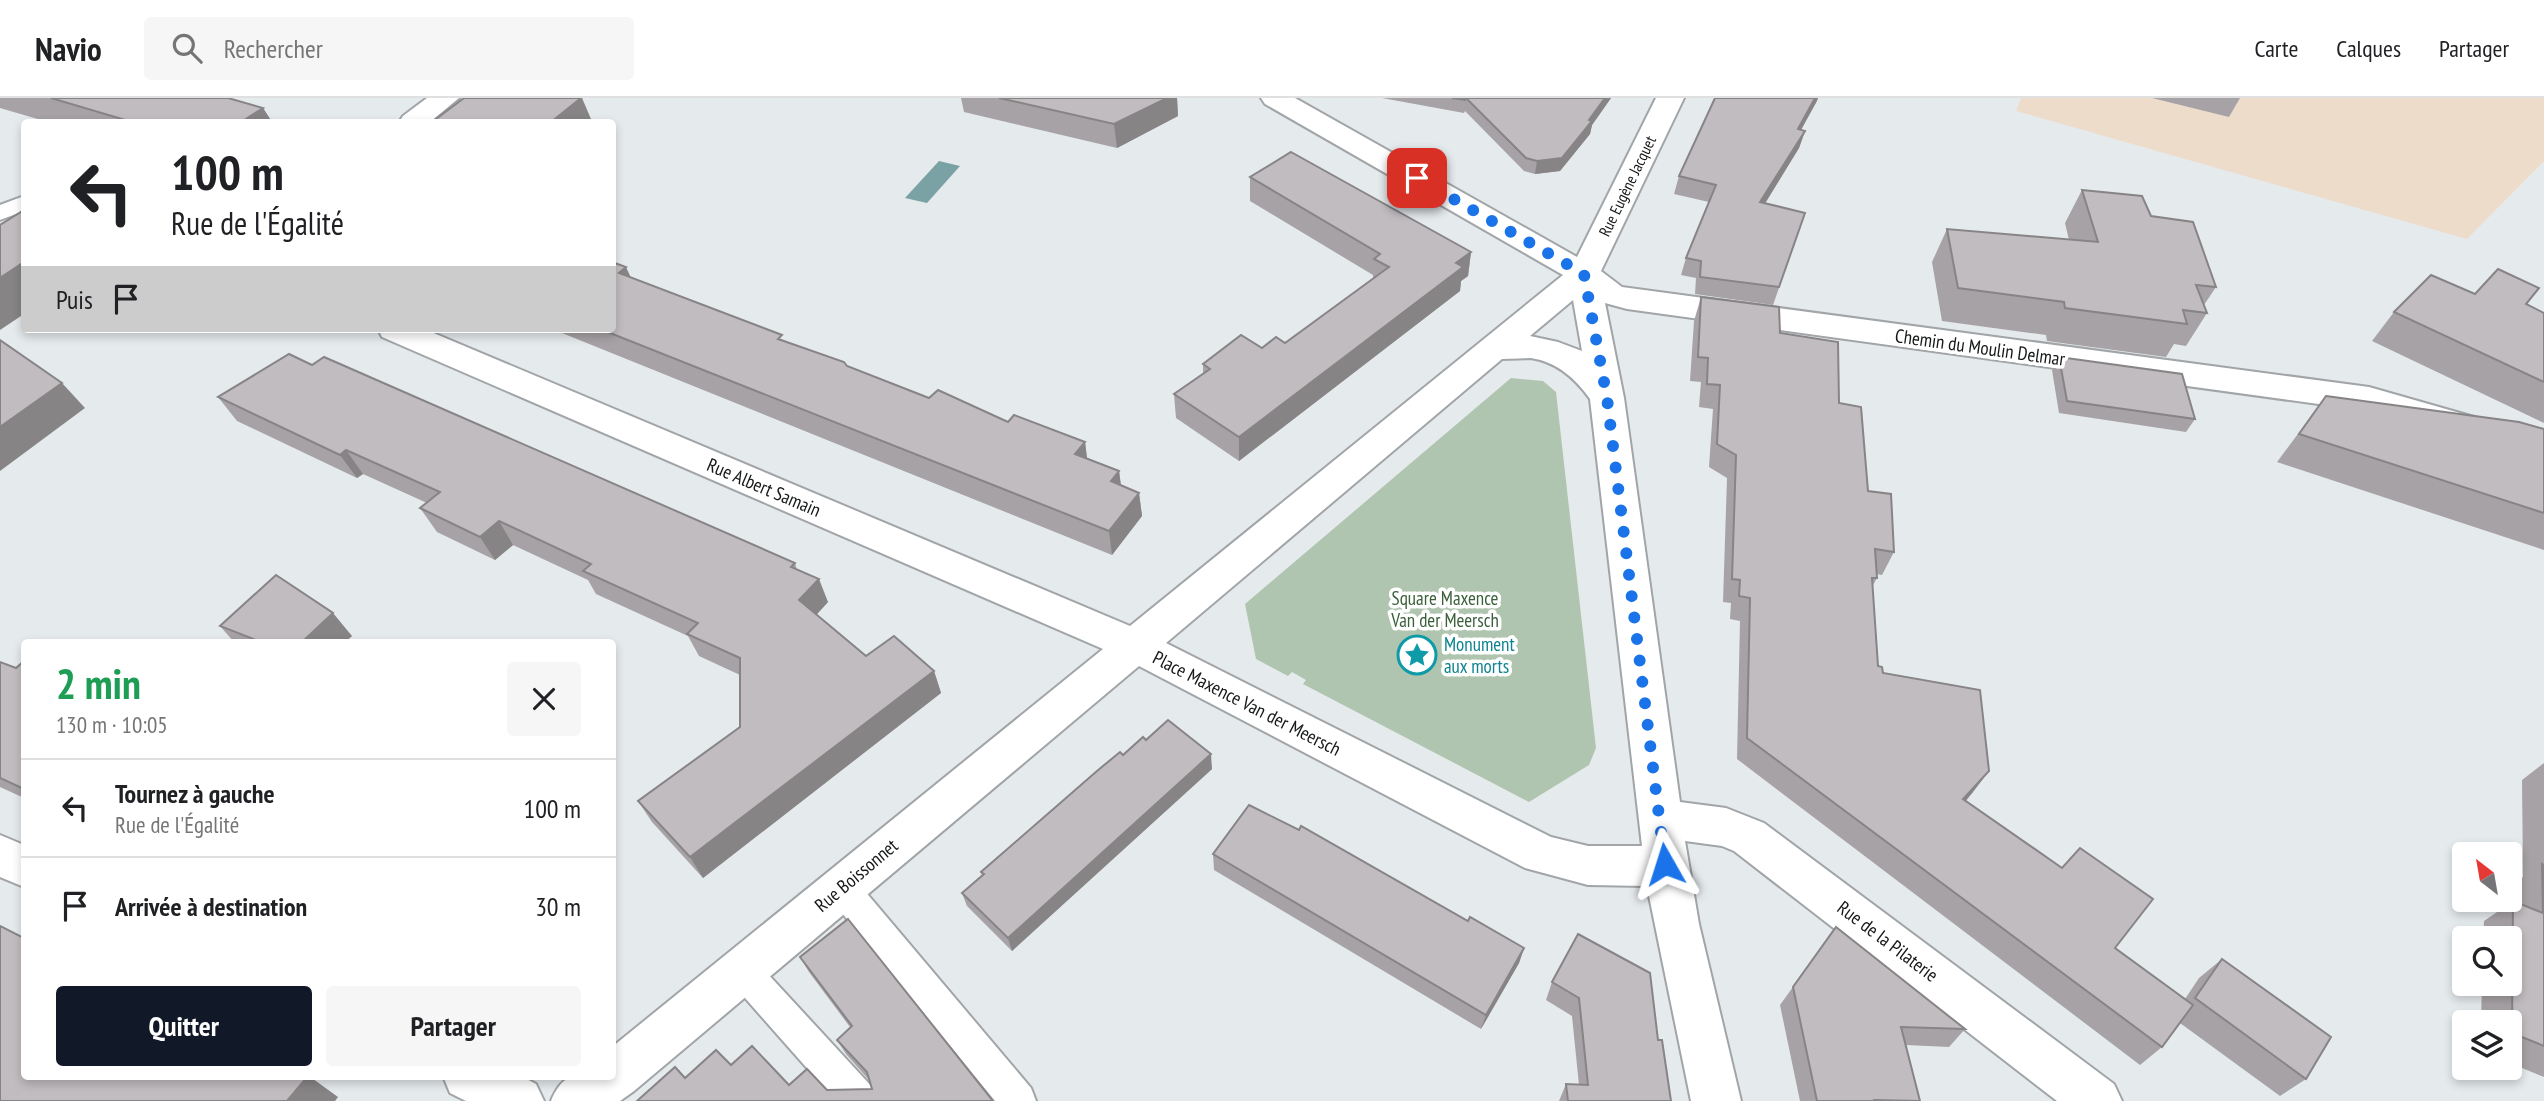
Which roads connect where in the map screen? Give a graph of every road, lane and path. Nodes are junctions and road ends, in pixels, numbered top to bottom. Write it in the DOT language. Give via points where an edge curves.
graph roads {
  1 [pos="445,98"];
  2 [pos="1275,98"];
  3 [pos="1670,98"];
  4 [pos="417,119"];
  5 [pos="21,204"];
  6 [pos="0,213"];
  7 [pos="1584,274"];
  8 [pos="403,333"];
  9 [pos="1496,349"];
  10 [pos="1607,398"];
  11 [pos="2544,450"];
  12 [pos="1134,645"];
  13 [pos="1661,819"];
  14 [pos="0,855"];
  15 [pos="1665,864"];
  16 [pos="21,866"];
  17 [pos="841,887"];
  18 [pos="742,970"];
  19 [pos="616,1074"];
  20 [pos="475,1080"];
  21 [pos="607,1080"];
  22 [pos="519,1101"];
  23 [pos="576,1101"];
  24 [pos="860,1101"];
  25 [pos="1018,1101"];
  26 [pos="1716,1101"];
  27 [pos="2097,1101"];
  1 -- 4 [label="street"];
  2 -- 7 [label="street, Chemin du Moulin Delmar"];
  3 -- 7 [label="street, Rue Eugène Jacquet"];
  5 -- 6 [label="lane"];
  7 -- 9 [label="street, Place Maxence Van der Meersch"];
  7 -- 10 [label="street"];
  7 -- 11 [label="street, Chemin du Moulin Delmar" via="1611,294 1627,299 2370,399"];
  8 -- 12 [label="street, Rue Albert Samain"];
  9 -- 10 [label="street" via="1538,347 1563,355 1594,376"];
  9 -- 12 [label="street, Place Maxence Van der Meersch"];
  10 -- 13 [label="street"];
  12 -- 15 [label="street, Place Maxence Van der Meersch" via="1541,854 1570,864 1610,869"];
  12 -- 17 [label="street, Rue Boissonnet"];
  13 -- 15 [label="street"];
  13 -- 27 [label="street, Rue de la Pilaterie" via="1726,827 1749,837"];
  14 -- 16 [label="street"];
  15 -- 26 [label="street"];
  17 -- 18 [label="street, Rue Boissonnet"];
  17 -- 25 [label="lane"];
  18 -- 19 [label="street, Rue Boissonnet"];
  18 -- 24 [label="lane"];
  20 -- 22 [label="street"];
  21 -- 23 [label="street, Rue Boissonnet"];
}
